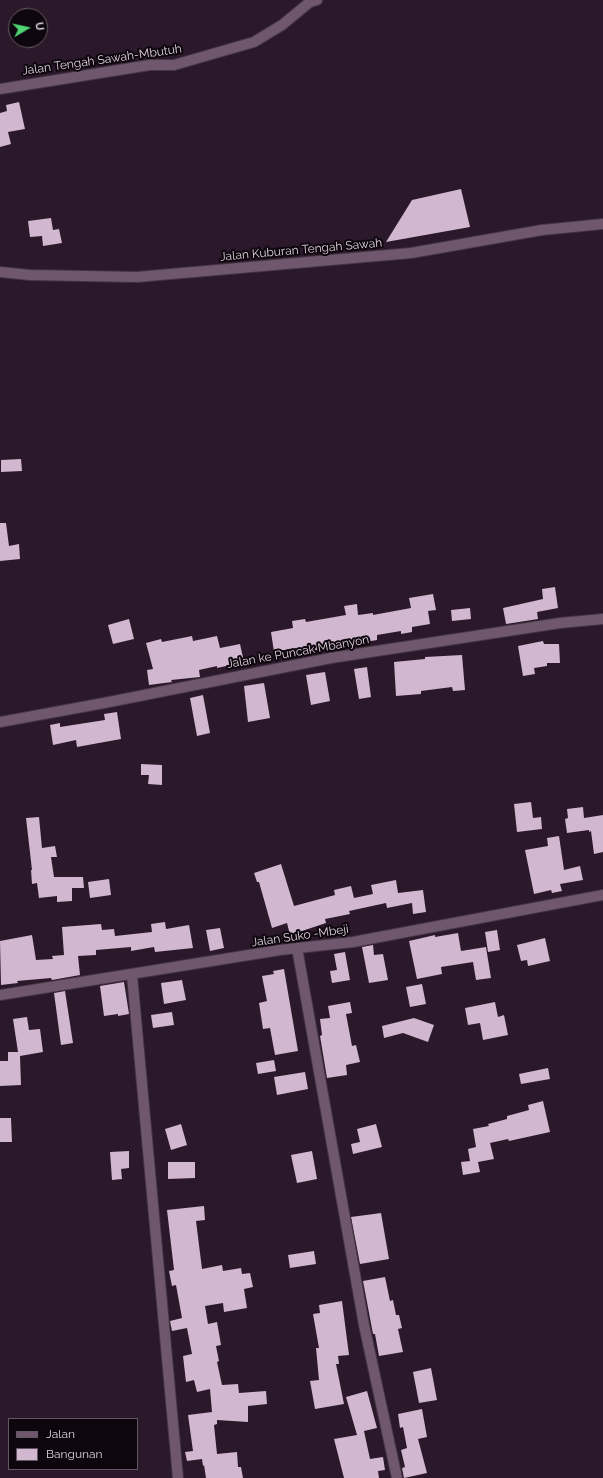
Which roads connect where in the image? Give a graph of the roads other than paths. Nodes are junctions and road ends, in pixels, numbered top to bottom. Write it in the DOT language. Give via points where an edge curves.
graph roads {
  1 [pos="317,0"];
  2 [pos="0,89"];
  3 [pos="603,224"];
  4 [pos="0,272"];
  5 [pos="603,619"];
  6 [pos="0,722"];
  7 [pos="603,895"];
  8 [pos="297,948"];
  9 [pos="132,975"];
  10 [pos="0,995"];
  11 [pos="178,1478"];
  12 [pos="397,1478"];
  1 -- 2 [label="street, Jalan Tengah Sawah-Mbutuh" via="310,2 282,25 254,42 174,65 150,65"];
  3 -- 4 [label="street, Jalan Kuburan Tengah Sawah" via="542,230 411,253 137,277 30,276"];
  5 -- 6 [label="street, Jalan ke Puncak Mbanyon" via="560,623 331,658"];
  7 -- 8 [label="street, Jalan Suko -Mbeji" via="353,942"];
  8 -- 9 [label="street, Jalan Suko -Mbeji"];
  8 -- 12 [label="street" via="364,1325"];
  9 -- 10 [label="street, Jalan Suko -Mbeji"];
  9 -- 11 [label="street"];
}
